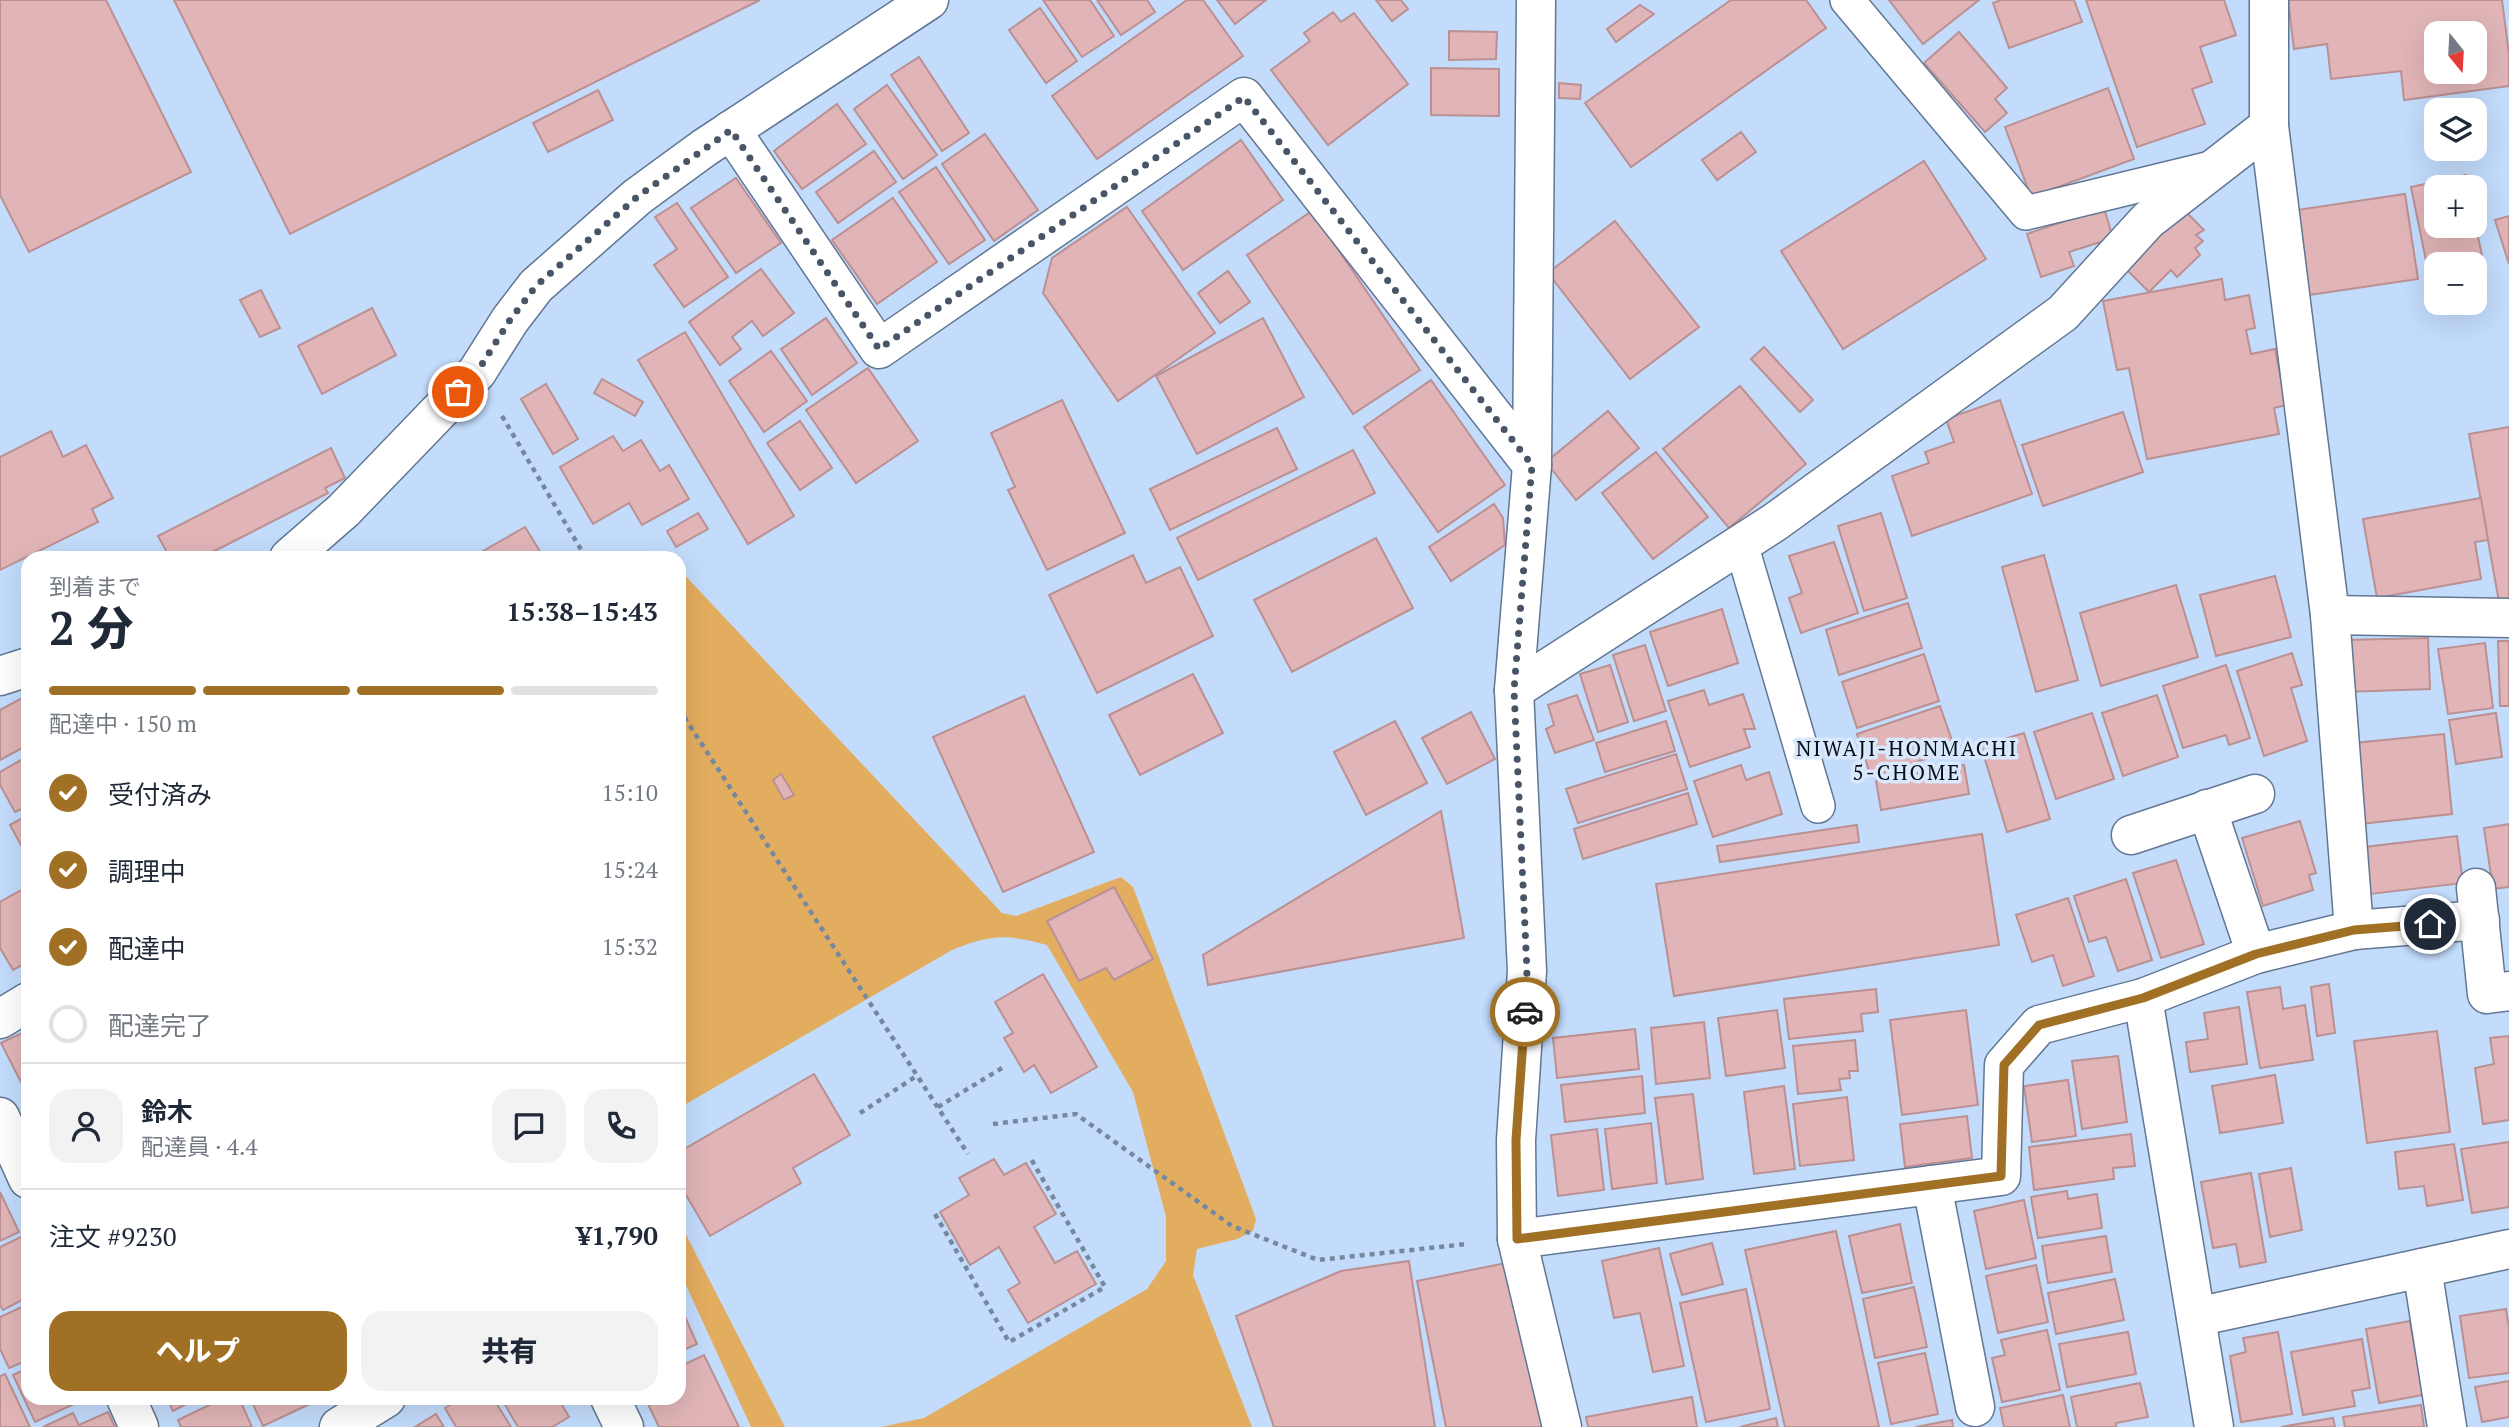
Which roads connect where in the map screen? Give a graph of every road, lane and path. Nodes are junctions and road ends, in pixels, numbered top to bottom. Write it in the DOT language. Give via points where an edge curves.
graph roads {
  1 [pos="929,0"];
  2 [pos="1536,0"];
  3 [pos="1847,0"];
  4 [pos="2269,0"];
  5 [pos="2269,127"];
  6 [pos="731,130"];
  7 [pos="2218,166"];
  8 [pos="477,372"];
  9 [pos="1532,465"];
  10 [pos="1741,544"];
  11 [pos="297,551"];
  12 [pos="582,551"];
  13 [pos="2330,615"];
  14 [pos="2509,618"];
  15 [pos="21,669"];
  16 [pos="0,676"];
  17 [pos="1514,690"];
  18 [pos="686,720"];
  19 [pos="2255,794"];
  20 [pos="1818,806"];
  21 [pos="2207,809"];
  22 [pos="2132,835"];
  23 [pos="2354,930"];
  24 [pos="2256,954"];
  25 [pos="2509,991"];
  26 [pos="2143,998"];
  27 [pos="21,1006"];
  28 [pos="0,1019"];
  29 [pos="1002,1068"];
  30 [pos="918,1075"];
  31 [pos="938,1107"];
  32 [pos="860,1113"];
  33 [pos="0,1117"];
  34 [pos="993,1124"];
  35 [pos="968,1154"];
  36 [pos="1031,1159"];
  37 [pos="21,1164"];
  38 [pos="1932,1185"];
  39 [pos="935,1214"];
  40 [pos="1517,1239"];
  41 [pos="2509,1249"];
  42 [pos="2422,1268"];
  43 [pos="2196,1317"];
  44 [pos="130,1405"];
  45 [pos="613,1405"];
  46 [pos="1975,1407"];
  47 [pos="139,1427"];
  48 [pos="624,1427"];
  49 [pos="1562,1427"];
  50 [pos="2214,1427"];
  51 [pos="2447,1427"];
  1 -- 6 [label="street"];
  2 -- 9 [label="street"];
  3 -- 7 [label="lane" via="2026,213"];
  4 -- 5 [label="street"];
  5 -- 7 [label="street"];
  5 -- 13 [label="street"];
  6 -- 8 [label="street" via="637,197 536,286"];
  6 -- 9 [label="street" via="879,349 1244,97"];
  7 -- 10 [label="street" via="2148,220 2063,313"];
  8 -- 11 [label="street" via="344,510"];
  8 -- 12 [label="path"];
  9 -- 17 [label="street"];
  10 -- 17 [label="street"];
  10 -- 20 [label="lane"];
  13 -- 14 [label="street"];
  13 -- 23 [label="street"];
  15 -- 16 [label="street"];
  17 -- 40 [label="street" via="1527,971 1516,1140"];
  18 -- 30 [label="path"];
  19 -- 21 [label="street"];
  21 -- 22 [label="street"];
  21 -- 24 [label="street"];
  23 -- 24 [label="street"];
  23 -- 25 [label="street" via="2478,904 2487,994"];
  24 -- 26 [label="street"];
  26 -- 38 [label="street" via="2039,1025 2004,1065 2001,1176"];
  26 -- 43 [label="street"];
  27 -- 28 [label="street"];
  29 -- 31 [label="path"];
  30 -- 31 [label="path"];
  30 -- 32 [label="path"];
  31 -- 35 [label="path"];
  33 -- 37 [label="street"];
  34 -- 40 [label="path" via="1076,1114 1231,1226 1318,1260"];
  36 -- 39 [label="path" via="1105,1287 1009,1342"];
  38 -- 40 [label="street"];
  38 -- 46 [label="street"];
  40 -- 49 [label="street"];
  41 -- 42 [label="street"];
  42 -- 43 [label="street"];
  42 -- 51 [label="street"];
  43 -- 50 [label="street"];
  44 -- 47 [label="street"];
  45 -- 48 [label="street"];
}
